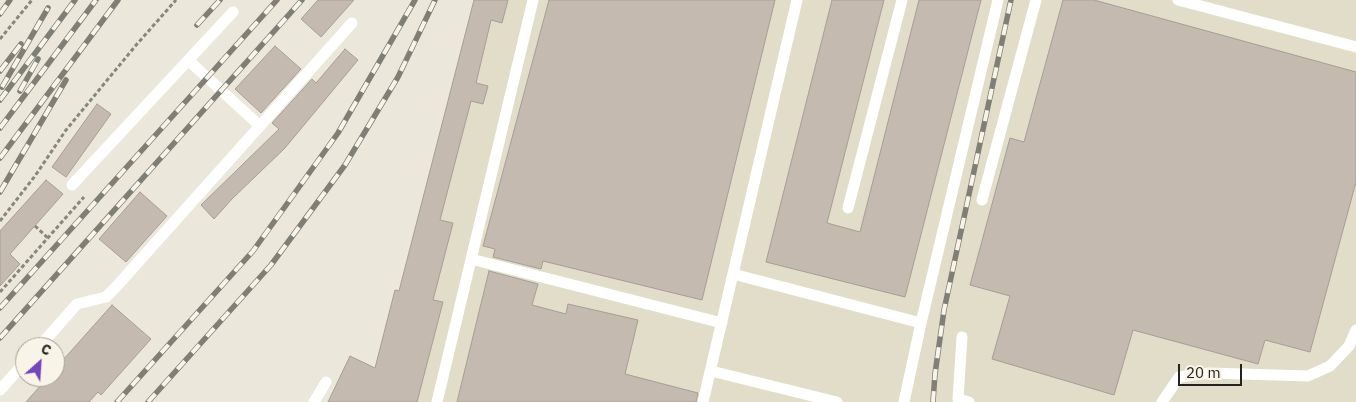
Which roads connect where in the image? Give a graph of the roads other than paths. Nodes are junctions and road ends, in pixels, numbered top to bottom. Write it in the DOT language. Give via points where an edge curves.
graph roads {
  1 [pos="533,0"];
  2 [pos="797,0"];
  3 [pos="902,0"];
  4 [pos="998,0"];
  5 [pos="1036,0"];
  6 [pos="1178,0"];
  7 [pos="233,12"];
  8 [pos="352,23"];
  9 [pos="1356,47"];
  10 [pos="188,60"];
  11 [pos="260,126"];
  12 [pos="72,185"];
  13 [pos="982,200"];
  14 [pos="848,208"];
  15 [pos="471,259"];
  16 [pos="733,274"];
  17 [pos="722,323"];
  18 [pos="921,323"];
  19 [pos="1356,330"];
  20 [pos="47,337"];
  21 [pos="962,337"];
  22 [pos="711,370"];
  23 [pos="15,373"];
  24 [pos="326,382"];
  25 [pos="0,390"];
  26 [pos="314,402"];
  27 [pos="437,402"];
  28 [pos="703,402"];
  29 [pos="838,402"];
  30 [pos="904,402"];
  31 [pos="969,402"];
  32 [pos="1162,402"];
  1 -- 15 [label="lane"];
  2 -- 16 [label="lane"];
  3 -- 14 [label="lane"];
  4 -- 18 [label="lane"];
  5 -- 13 [label="lane"];
  6 -- 9 [label="lane"];
  7 -- 10 [label="lane"];
  8 -- 11 [label="lane"];
  10 -- 11 [label="lane"];
  10 -- 12 [label="lane"];
  11 -- 20 [label="lane" via="106,297 77,304"];
  15 -- 17 [label="lane"];
  15 -- 27 [label="lane"];
  16 -- 17 [label="lane"];
  16 -- 18 [label="lane"];
  17 -- 22 [label="lane"];
  18 -- 30 [label="lane"];
  19 -- 32 [label="lane" via="1349,346 1330,366 1308,376 1209,373 1179,377"];
  21 -- 31 [label="lane" via="958,399"];
  22 -- 28 [label="lane"];
  22 -- 29 [label="lane"];
  23 -- 25 [label="lane"];
  24 -- 26 [label="lane"];
}
